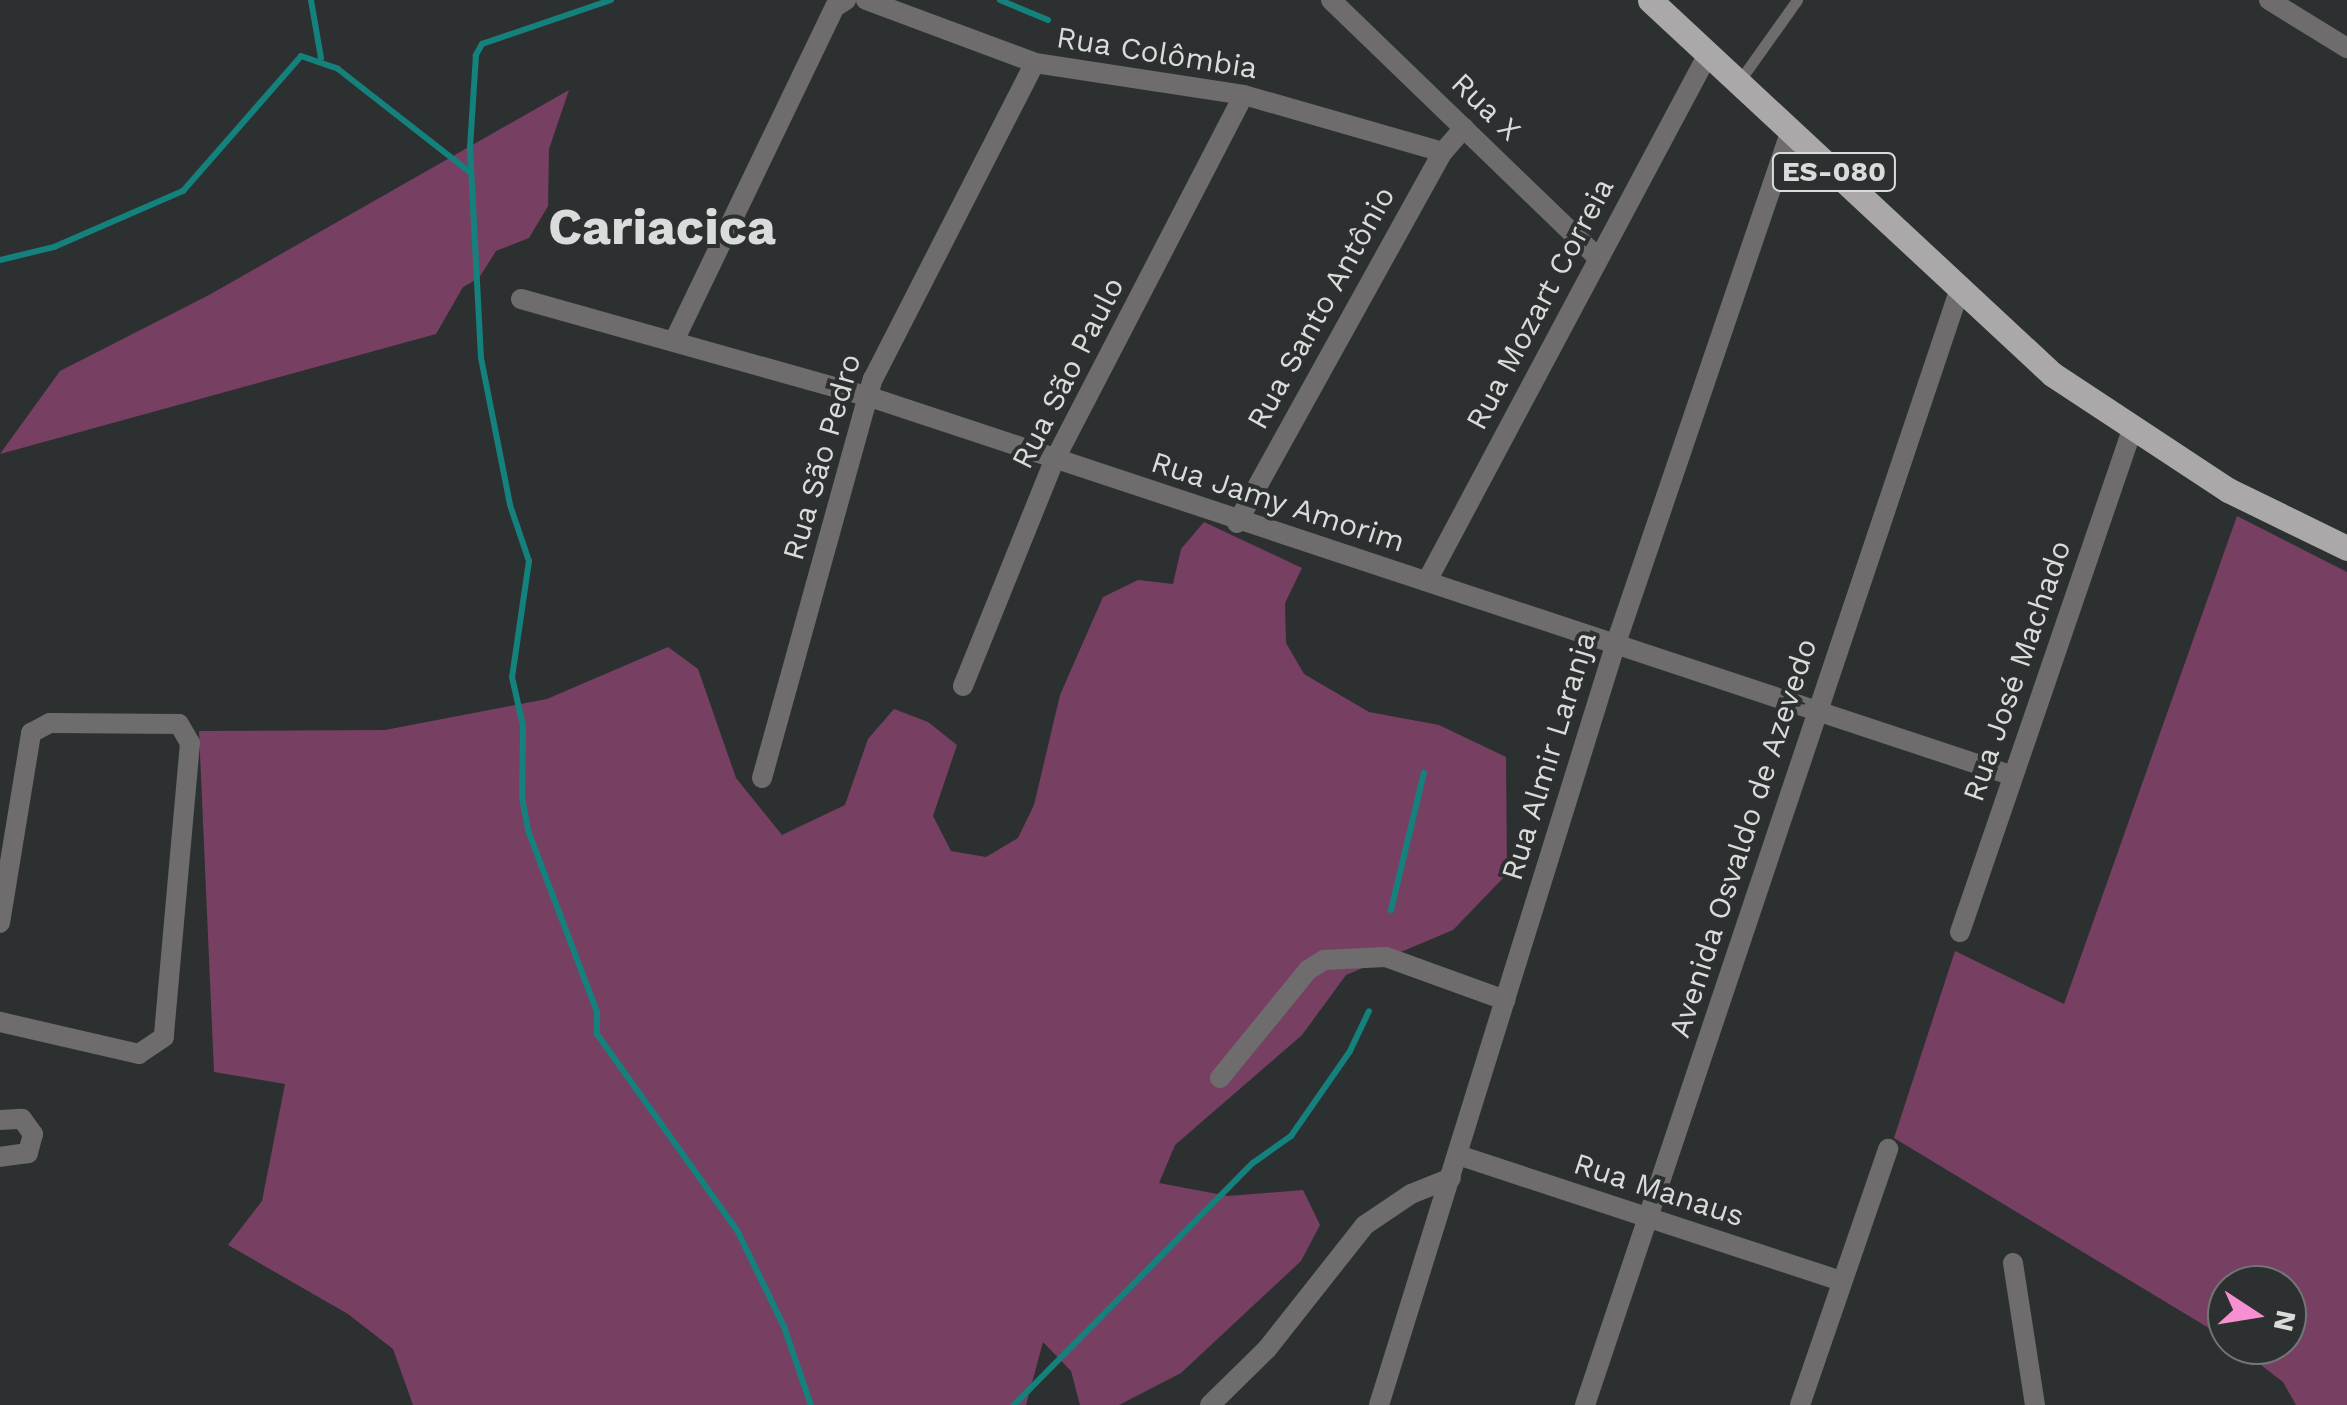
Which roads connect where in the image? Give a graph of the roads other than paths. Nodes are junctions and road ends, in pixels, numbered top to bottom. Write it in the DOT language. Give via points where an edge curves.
graph roads {
  1 [pos="846,0"];
  2 [pos="866,0"];
  3 [pos="1331,0"];
  4 [pos="1650,0"];
  5 [pos="1798,0"];
  6 [pos="2269,0"];
  7 [pos="2347,48"];
  8 [pos="1708,54"];
  9 [pos="1035,63"];
  10 [pos="1738,82"];
  11 [pos="1244,95"];
  12 [pos="1464,128"];
  13 [pos="1790,130"];
  14 [pos="1443,152"];
  15 [pos="1598,258"];
  16 [pos="1960,290"];
  17 [pos="521,299"];
  18 [pos="675,339"];
  19 [pos="868,396"];
  20 [pos="2132,430"];
  21 [pos="1054,461"];
  22 [pos="1238,522"];
  23 [pos="2347,548"];
  24 [pos="1427,582"];
  25 [pos="1615,646"];
  26 [pos="963,686"];
  27 [pos="1817,712"];
  28 [pos="2013,776"];
  29 [pos="762,778"];
  30 [pos="0,923"];
  31 [pos="1960,932"];
  32 [pos="1505,1000"];
  33 [pos="0,1022"];
  34 [pos="1220,1078"];
  35 [pos="0,1120"];
  36 [pos="1888,1149"];
  37 [pos="1458,1155"];
  38 [pos="0,1157"];
  39 [pos="1452,1178"];
  40 [pos="1646,1219"];
  41 [pos="2013,1264"];
  42 [pos="1842,1281"];
  43 [pos="1210,1405"];
  44 [pos="1379,1405"];
  45 [pos="1586,1405"];
  46 [pos="1800,1405"];
  47 [pos="2035,1405"];
  1 -- 18 [label="street" via="835,7"];
  2 -- 9 [label="street, Rua Colômbia"];
  3 -- 12 [label="street, Rua X"];
  4 -- 8 [label="main road, ES-080"];
  5 -- 10 [label="lane"];
  6 -- 7 [label="street"];
  8 -- 10 [label="main road, ES-080"];
  8 -- 15 [label="street, Rua Mozart Correia"];
  9 -- 11 [label="street, Rua Colômbia"];
  9 -- 19 [label="street, Rua São Pedro" via="882,354"];
  10 -- 13 [label="main road, ES-080"];
  11 -- 14 [label="street, Rua Colômbia"];
  11 -- 21 [label="street, Rua São Paulo"];
  12 -- 14 [label="street, Rua Santo Antônio"];
  12 -- 15 [label="street, Rua X"];
  13 -- 16 [label="main road, ES-080"];
  13 -- 25 [label="street, Rua Almir Laranja"];
  14 -- 22 [label="street, Rua Santo Antônio"];
  15 -- 24 [label="street, Rua Mozart Correia"];
  16 -- 20 [label="main road, ES-080" via="2052,374"];
  16 -- 27 [label="street, Avenida Osvaldo de Azevedo"];
  17 -- 18 [label="street, Rua Jamy Amorim"];
  18 -- 19 [label="street, Rua Jamy Amorim"];
  19 -- 21 [label="street, Rua Jamy Amorim"];
  19 -- 29 [label="street, Rua São Pedro"];
  20 -- 23 [label="main road, ES-080" via="2228,490"];
  20 -- 28 [label="street, Rua José Machado"];
  21 -- 22 [label="street, Rua Jamy Amorim"];
  21 -- 26 [label="street, Rua São Paulo"];
  22 -- 24 [label="street, Rua Jamy Amorim"];
  24 -- 25 [label="street, Rua Jamy Amorim"];
  25 -- 27 [label="street, Rua Jamy Amorim"];
  25 -- 32 [label="street, Rua Almir Laranja"];
  27 -- 28 [label="street, Rua Jamy Amorim"];
  27 -- 40 [label="street, Avenida Osvaldo de Azevedo"];
  28 -- 31 [label="street, Rua José Machado"];
  30 -- 33 [label="street" via="26,746 40,726 169,721 190,743 164,1037 139,1054"];
  32 -- 34 [label="street" via="1386,957 1324,960 1308,970"];
  32 -- 37 [label="street, Rua Almir Laranja"];
  35 -- 38 [label="street" via="22,1119 33,1134 28,1153"];
  36 -- 42 [label="street"];
  37 -- 39 [label="street, Rua Almir Laranja"];
  37 -- 40 [label="street, Rua Manaus"];
  39 -- 43 [label="street" via="1410,1194 1365,1225 1267,1349"];
  39 -- 44 [label="street, Rua Almir Laranja"];
  40 -- 42 [label="street, Rua Manaus"];
  40 -- 45 [label="street, Avenida Osvaldo de Azevedo"];
  41 -- 47 [label="street"];
  42 -- 46 [label="street"];
}
